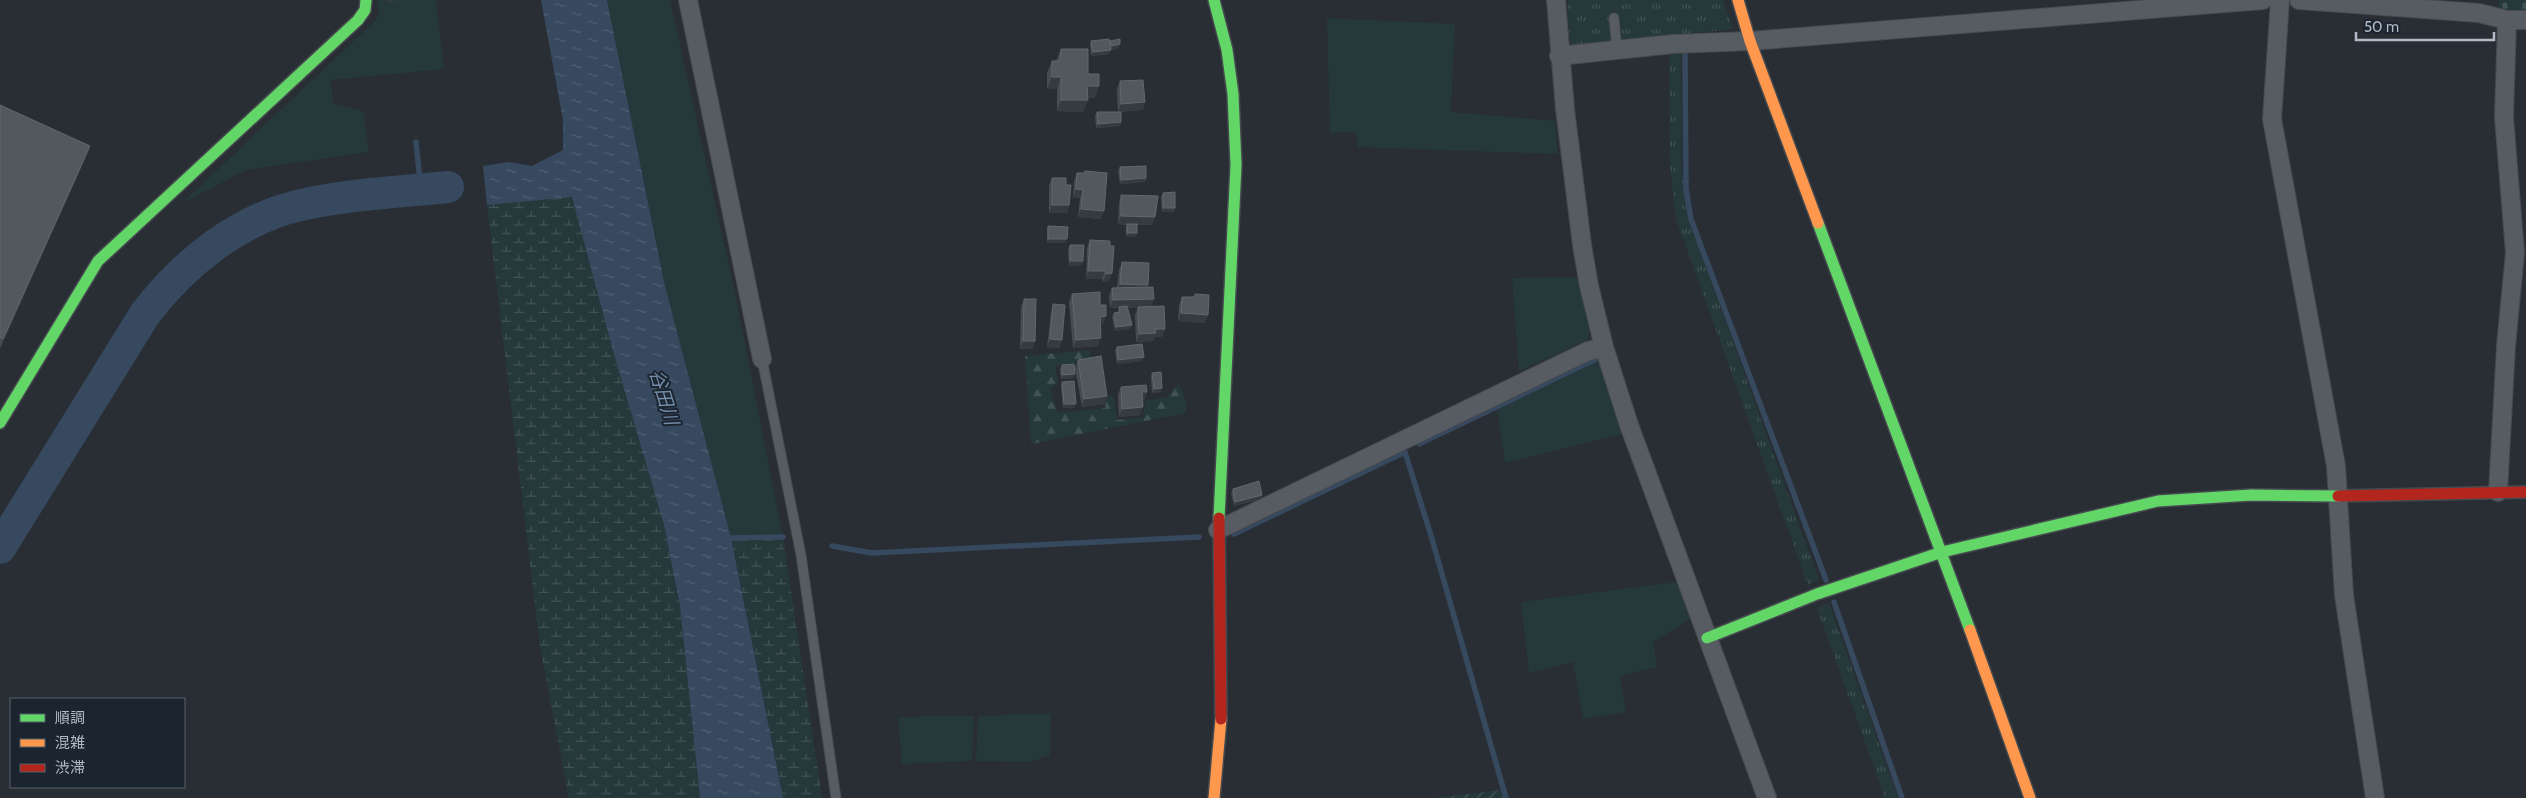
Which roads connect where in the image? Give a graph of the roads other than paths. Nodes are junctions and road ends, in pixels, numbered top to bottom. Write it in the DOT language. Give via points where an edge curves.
graph roads {
  1 [pos="366,0"];
  2 [pos="688,0"];
  3 [pos="1214,0"];
  4 [pos="1556,0"];
  5 [pos="1738,0"];
  6 [pos="2263,0"];
  7 [pos="2280,0"];
  8 [pos="2299,0"];
  9 [pos="2482,6"];
  10 [pos="1614,18"];
  11 [pos="2508,20"];
  12 [pos="2526,20"];
  13 [pos="1750,41"];
  14 [pos="1617,51"];
  15 [pos="1560,56"];
  16 [pos="1604,347"];
  17 [pos="762,359"];
  18 [pos="0,423"];
  19 [pos="2498,492"];
  20 [pos="2526,492"];
  21 [pos="2339,496"];
  22 [pos="1218,530"];
  23 [pos="1942,552"];
  24 [pos="1707,638"];
  25 [pos="836,798"];
  26 [pos="1214,798"];
  27 [pos="1767,798"];
  28 [pos="2030,798"];
  29 [pos="2376,798"];
  1 -- 18 [label="street" via="362,15 355,22 98,261"];
  2 -- 17 [label="street"];
  3 -- 22 [label="street" via="1227,50 1236,131 1233,254 1228,297"];
  4 -- 15 [label="street"];
  5 -- 13 [label="street"];
  6 -- 13 [label="street"];
  7 -- 21 [label="street" via="2272,119"];
  8 -- 9 [label="street"];
  9 -- 11 [label="street"];
  10 -- 14 [label="lane"];
  11 -- 12 [label="street"];
  11 -- 19 [label="street" via="2504,117 2515,253"];
  13 -- 14 [label="street" via="1673,44"];
  13 -- 23 [label="street"];
  14 -- 15 [label="street"];
  15 -- 16 [label="street" via="1586,272"];
  16 -- 22 [label="street" via="1588,351"];
  16 -- 24 [label="street"];
  17 -- 25 [label="lane" via="801,555"];
  19 -- 20 [label="street"];
  19 -- 21 [label="street"];
  21 -- 23 [label="street" via="2251,495 2158,500"];
  21 -- 29 [label="street" via="2344,595"];
  22 -- 26 [label="street" via="1221,717"];
  23 -- 24 [label="street" via="1817,594"];
  23 -- 28 [label="street"];
  24 -- 27 [label="street"];
}
